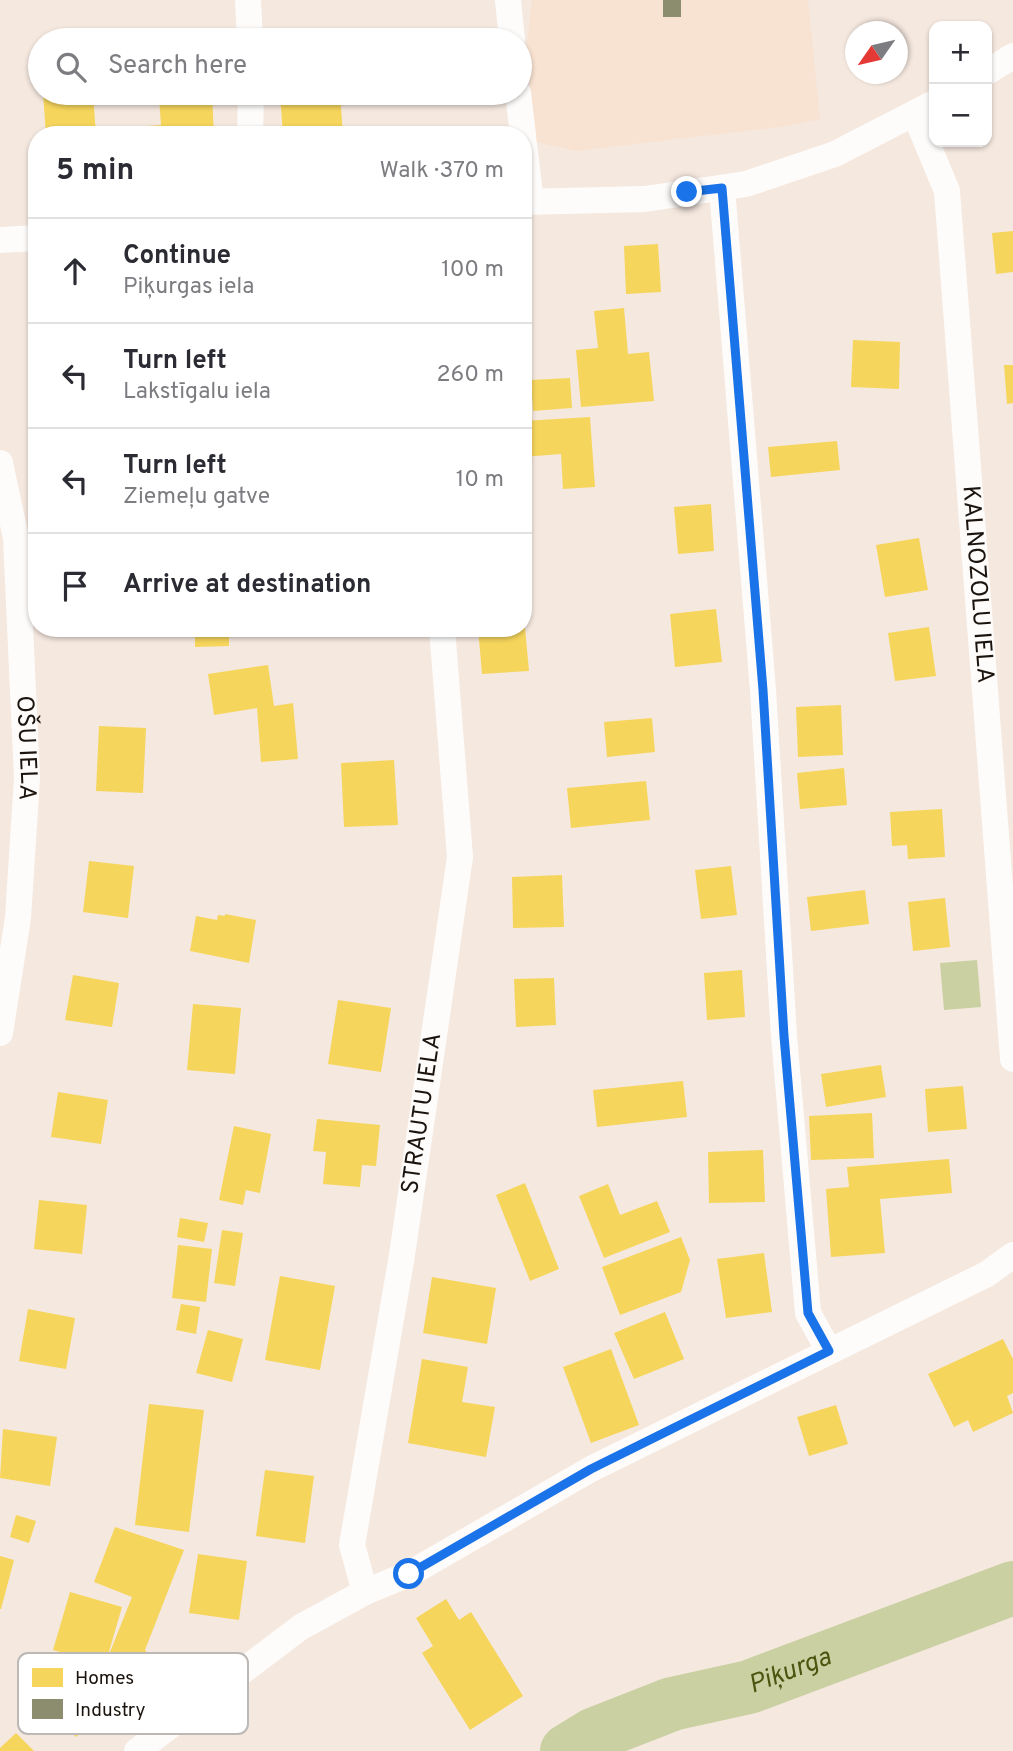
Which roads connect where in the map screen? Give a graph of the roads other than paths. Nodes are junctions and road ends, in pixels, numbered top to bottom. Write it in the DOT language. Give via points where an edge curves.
graph roads {
  1 [pos="248,0"];
  2 [pos="508,0"];
  3 [pos="249,28"];
  4 [pos="511,28"];
  5 [pos="1013,56"];
  6 [pos="992,69"];
  7 [pos="251,105"];
  8 [pos="519,105"];
  9 [pos="925,109"];
  10 [pos="250,126"];
  11 [pos="522,126"];
  12 [pos="722,188"];
  13 [pos="532,201"];
  14 [pos="28,238"];
  15 [pos="0,240"];
  16 [pos="0,463"];
  17 [pos="443,637"];
  18 [pos="9,919"];
  19 [pos="0,1033"];
  20 [pos="1013,1059"];
  21 [pos="1013,1255"];
  22 [pos="829,1351"];
  23 [pos="365,1592"];
  24 [pos="248,1667"];
  25 [pos="159,1734"];
  26 [pos="137,1751"];
  1 -- 3 [label="street"];
  2 -- 4 [label="street"];
  5 -- 6 [label="street"];
  7 -- 10 [label="street"];
  8 -- 11 [label="street"];
  9 -- 12 [label="street" via="816,162"];
  9 -- 20 [label="street, KALNOZOLU IELA" via="947,191"];
  12 -- 13 [label="street" via="645,199"];
  12 -- 22 [label="street" via="808,1313"];
  14 -- 15 [label="street"];
  16 -- 18 [label="street, OŠU IELA" via="16,538 27,778"];
  17 -- 23 [label="street, STRAUTU IELA" via="460,856 402,1255 352,1545"];
  18 -- 19 [label="street, OŠU IELA"];
  21 -- 22 [label="street" via="987,1274"];
  22 -- 23 [label="street" via="591,1469 409,1574"];
  23 -- 24 [label="street" via="301,1627"];
  25 -- 26 [label="street"];
}
